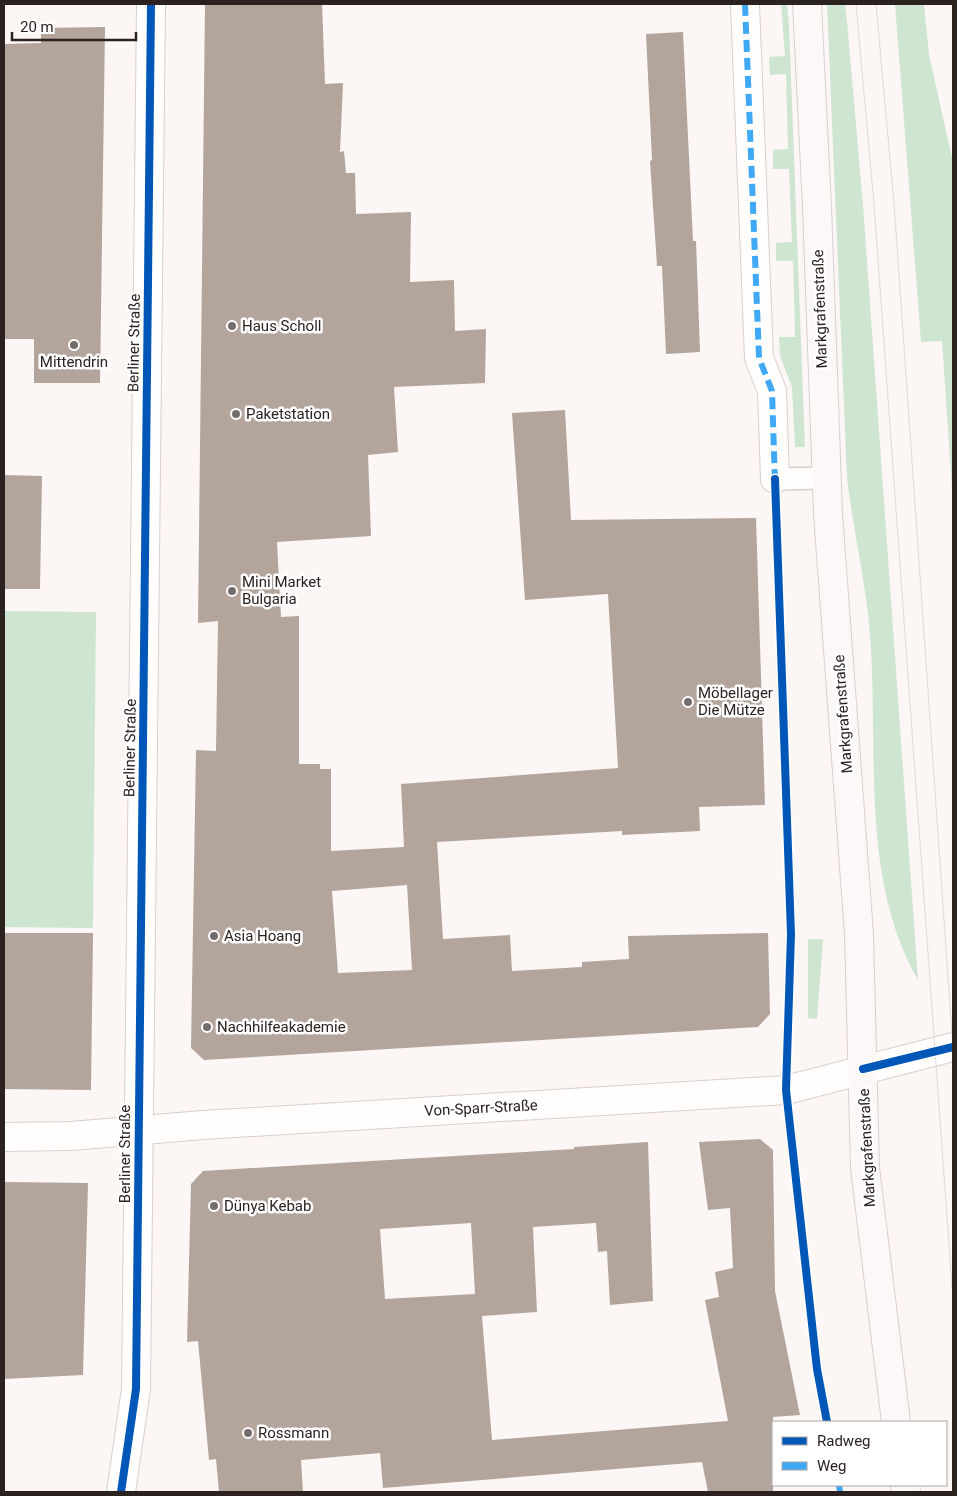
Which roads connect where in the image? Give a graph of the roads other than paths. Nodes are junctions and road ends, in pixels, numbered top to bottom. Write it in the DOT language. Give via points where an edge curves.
graph roads {
  1 [pos="151,4"];
  2 [pos="745,4"];
  3 [pos="807,4"];
  4 [pos="826,478"];
  5 [pos="775,479"];
  6 [pos="953,1047"];
  7 [pos="864,1069"];
  8 [pos="139,1129"];
  9 [pos="4,1137"];
  10 [pos="896,1421"];
  11 [pos="121,1492"];
  1 -- 8 [label="street, Berliner Straße"];
  2 -- 5 [label="street" via="759,358 772,391"];
  3 -- 4 [label="main road, Markgrafenstraße"];
  4 -- 5 [label="lane"];
  4 -- 7 [label="main road, Markgrafenstraße" via="859,934"];
  6 -- 7 [label="street, Von-Sparr-Straße"];
  7 -- 8 [label="street, Von-Sparr-Straße" via="786,1090"];
  7 -- 10 [label="main road, Markgrafenstraße" via="865,1168"];
  8 -- 9 [label="street, Von-Sparr-Straße" via="71,1136"];
  8 -- 11 [label="street, Berliner Straße" via="136,1389"];
}
